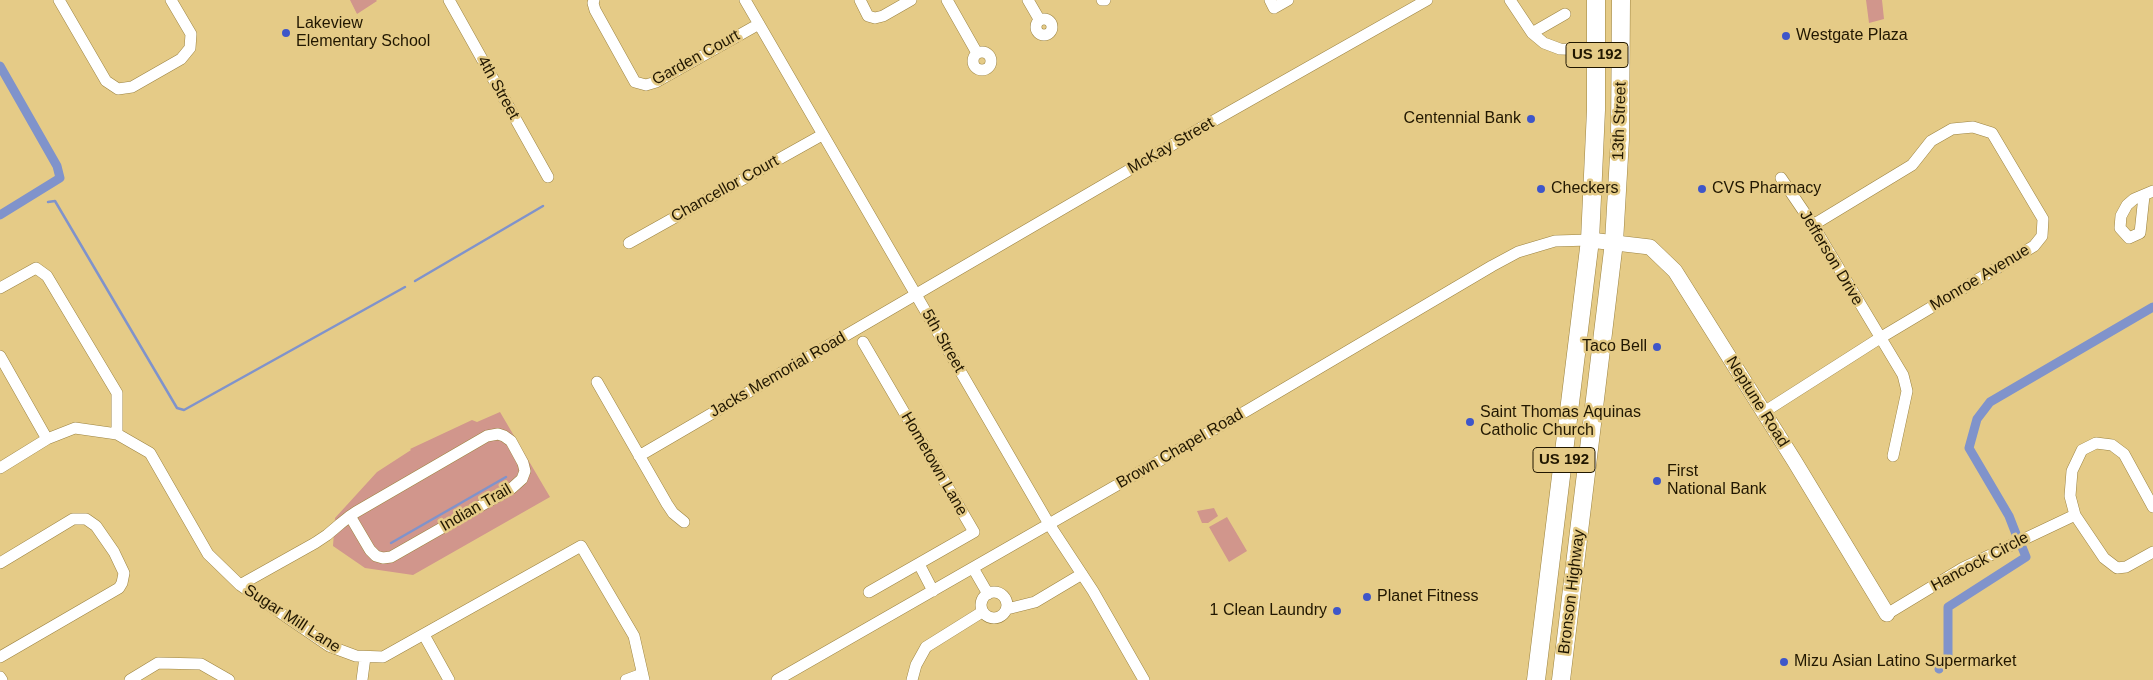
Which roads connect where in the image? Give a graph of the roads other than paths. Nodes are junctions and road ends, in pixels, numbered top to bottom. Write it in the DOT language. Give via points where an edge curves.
graph roads {
  1 [pos="59,0"];
  2 [pos="171,0"];
  3 [pos="449,0"];
  4 [pos="594,0"];
  5 [pos="745,0"];
  6 [pos="860,0"];
  7 [pos="911,0"];
  8 [pos="947,0"];
  9 [pos="1028,0"];
  10 [pos="1102,0"];
  11 [pos="1105,0"];
  12 [pos="1288,0"];
  13 [pos="1427,0"];
  14 [pos="1510,0"];
  15 [pos="1596,0"];
  16 [pos="1620,0"];
  17 [pos="1272,4"];
  18 [pos="1565,14"];
  19 [pos="1039,19"];
  20 [pos="759,24"];
  21 [pos="1532,33"];
  22 [pos="1597,50"];
  23 [pos="977,53"];
  24 [pos="822,135"];
  25 [pos="548,176"];
  26 [pos="1782,178"];
  27 [pos="1813,225"];
  28 [pos="1590,240"];
  29 [pos="1614,242"];
  30 [pos="629,243"];
  31 [pos="0,288"];
  32 [pos="916,294"];
  33 [pos="1880,338"];
  34 [pos="863,342"];
  35 [pos="0,356"];
  36 [pos="597,382"];
  37 [pos="1764,412"];
  38 [pos="117,434"];
  39 [pos="47,439"];
  40 [pos="639,456"];
  41 [pos="1893,456"];
  42 [pos="0,468"];
  43 [pos="2153,507"];
  44 [pos="2075,515"];
  45 [pos="350,516"];
  46 [pos="684,522"];
  47 [pos="1049,524"];
  48 [pos="1553,546"];
  49 [pos="2153,552"];
  50 [pos="0,563"];
  51 [pos="919,564"];
  52 [pos="973,568"];
  53 [pos="1082,574"];
  54 [pos="240,585"];
  55 [pos="933,591"];
  56 [pos="869,592"];
  57 [pos="988,594"];
  58 [pos="1007,610"];
  59 [pos="982,612"];
  60 [pos="1887,614"];
  61 [pos="1543,629"];
  62 [pos="1566,634"];
  63 [pos="424,635"];
  64 [pos="0,657"];
  65 [pos="365,657"];
  66 [pos="643,677"];
  67 [pos="1561,678"];
  68 [pos="130,680"];
  69 [pos="229,680"];
  70 [pos="362,680"];
  71 [pos="449,680"];
  72 [pos="626,680"];
  73 [pos="777,680"];
  74 [pos="912,680"];
  75 [pos="1144,680"];
  76 [pos="1536,680"];
  1 -- 2 [label="street" via="106,81 118,89 132,87 181,59 190,48 191,34"];
  3 -- 25 [label="street, 4th Street"];
  4 -- 20 [label="street, Garden Court" via="594,10 634,82 646,85"];
  5 -- 20 [label="street, 5th Street"];
  6 -- 7 [label="street" via="868,16 875,18"];
  8 -- 23 [label="street"];
  9 -- 19 [label="street"];
  10 -- 11 [label="street"];
  12 -- 17 [label="street"];
  13 -- 32 [label="street, McKay Street"];
  14 -- 21 [label="street"];
  15 -- 22 [label="highway, 13th Street / US 192"];
  16 -- 29 [label="highway, 13th Street / US 192" via="1620,139"];
  18 -- 21 [label="street"];
  20 -- 24 [label="street, 5th Street"];
  21 -- 22 [label="street" via="1560,50"];
  22 -- 28 [label="highway, 13th Street / US 192"];
  24 -- 30 [label="street, Chancellor Court"];
  24 -- 32 [label="street, 5th Street"];
  26 -- 27 [label="street, Jefferson Drive"];
  27 -- 33 [label="street, Jefferson Drive"];
  27 -- 33 [label="street, Monroe Avenue" via="1912,166 1931,142 1952,129 1973,127 1992,133 2043,219 2042,236 2034,246"];
  28 -- 29 [label="main road, Neptune Road"];
  28 -- 47 [label="street, Brown Chapel Road" via="1555,241 1518,252"];
  28 -- 48 [label="highway, US 192"];
  29 -- 37 [label="main road, Neptune Road" via="1650,247 1675,271"];
  29 -- 62 [label="highway, Bronson Highway / US 192"];
  31 -- 38 [label="street" via="36,268 47,276 117,393"];
  32 -- 40 [label="street, Jacks Memorial Road"];
  32 -- 47 [label="street, 5th Street"];
  33 -- 37 [label="street, Monroe Avenue"];
  33 -- 41 [label="street, Jefferson Drive" via="1903,375 1907,391"];
  34 -- 51 [label="street, Hometown Lane" via="974,532"];
  35 -- 39 [label="street"];
  36 -- 40 [label="street"];
  37 -- 60 [label="main road, Neptune Road"];
  38 -- 39 [label="street, Sugar Mill Lane" via="75,428"];
  38 -- 54 [label="street, Sugar Mill Lane" via="150,453 208,554"];
  39 -- 42 [label="street, Sugar Mill Lane"];
  40 -- 46 [label="street" via="673,512"];
  43 -- 44 [label="street" via="2124,454 2112,445 2096,443 2082,450 2072,471 2070,496"];
  44 -- 49 [label="street" via="2104,558 2117,568 2126,567"];
  44 -- 60 [label="street, Hancock Circle" via="1963,568"];
  45 -- 45 [label="street, Indian Trail" via="487,436 498,434 511,441 523,463 522,479 512,488 391,557 376,556"];
  45 -- 54 [label="street, Indian Trail" via="315,543"];
  47 -- 52 [label="street, Brown Chapel Road"];
  47 -- 53 [label="street, 5th Street"];
  48 -- 61 [label="highway, US 192"];
  48 -- 62 [label="highway" via="1558,562 1553,614"];
  50 -- 64 [label="street" via="73,519 86,519 96,526 124,573 119,588"];
  51 -- 55 [label="street"];
  51 -- 56 [label="street, Hometown Lane"];
  52 -- 55 [label="street, Brown Chapel Road"];
  52 -- 57 [label="street"];
  53 -- 58 [label="street" via="1036,602"];
  53 -- 75 [label="street, 5th Street"];
  54 -- 65 [label="street, Sugar Mill Lane" via="329,646"];
  55 -- 73 [label="street, Brown Chapel Road"];
  57 -- 58 [label="street" via="1002,594"];
  57 -- 59 [label="street" via="981,601"];
  58 -- 59 [label="street" via="994,619"];
  59 -- 74 [label="street" via="926,647"];
  61 -- 67 [label="highway" via="1556,645"];
  61 -- 76 [label="highway, US 192"];
  62 -- 67 [label="highway, Bronson Highway / US 192"];
  63 -- 65 [label="street, Sugar Mill Lane" via="383,657"];
  63 -- 66 [label="street, Sugar Mill Lane" via="581,546 634,636"];
  63 -- 71 [label="street"];
  65 -- 70 [label="street"];
  66 -- 72 [label="street"];
  68 -- 69 [label="street" via="158,663 201,664"];
}
